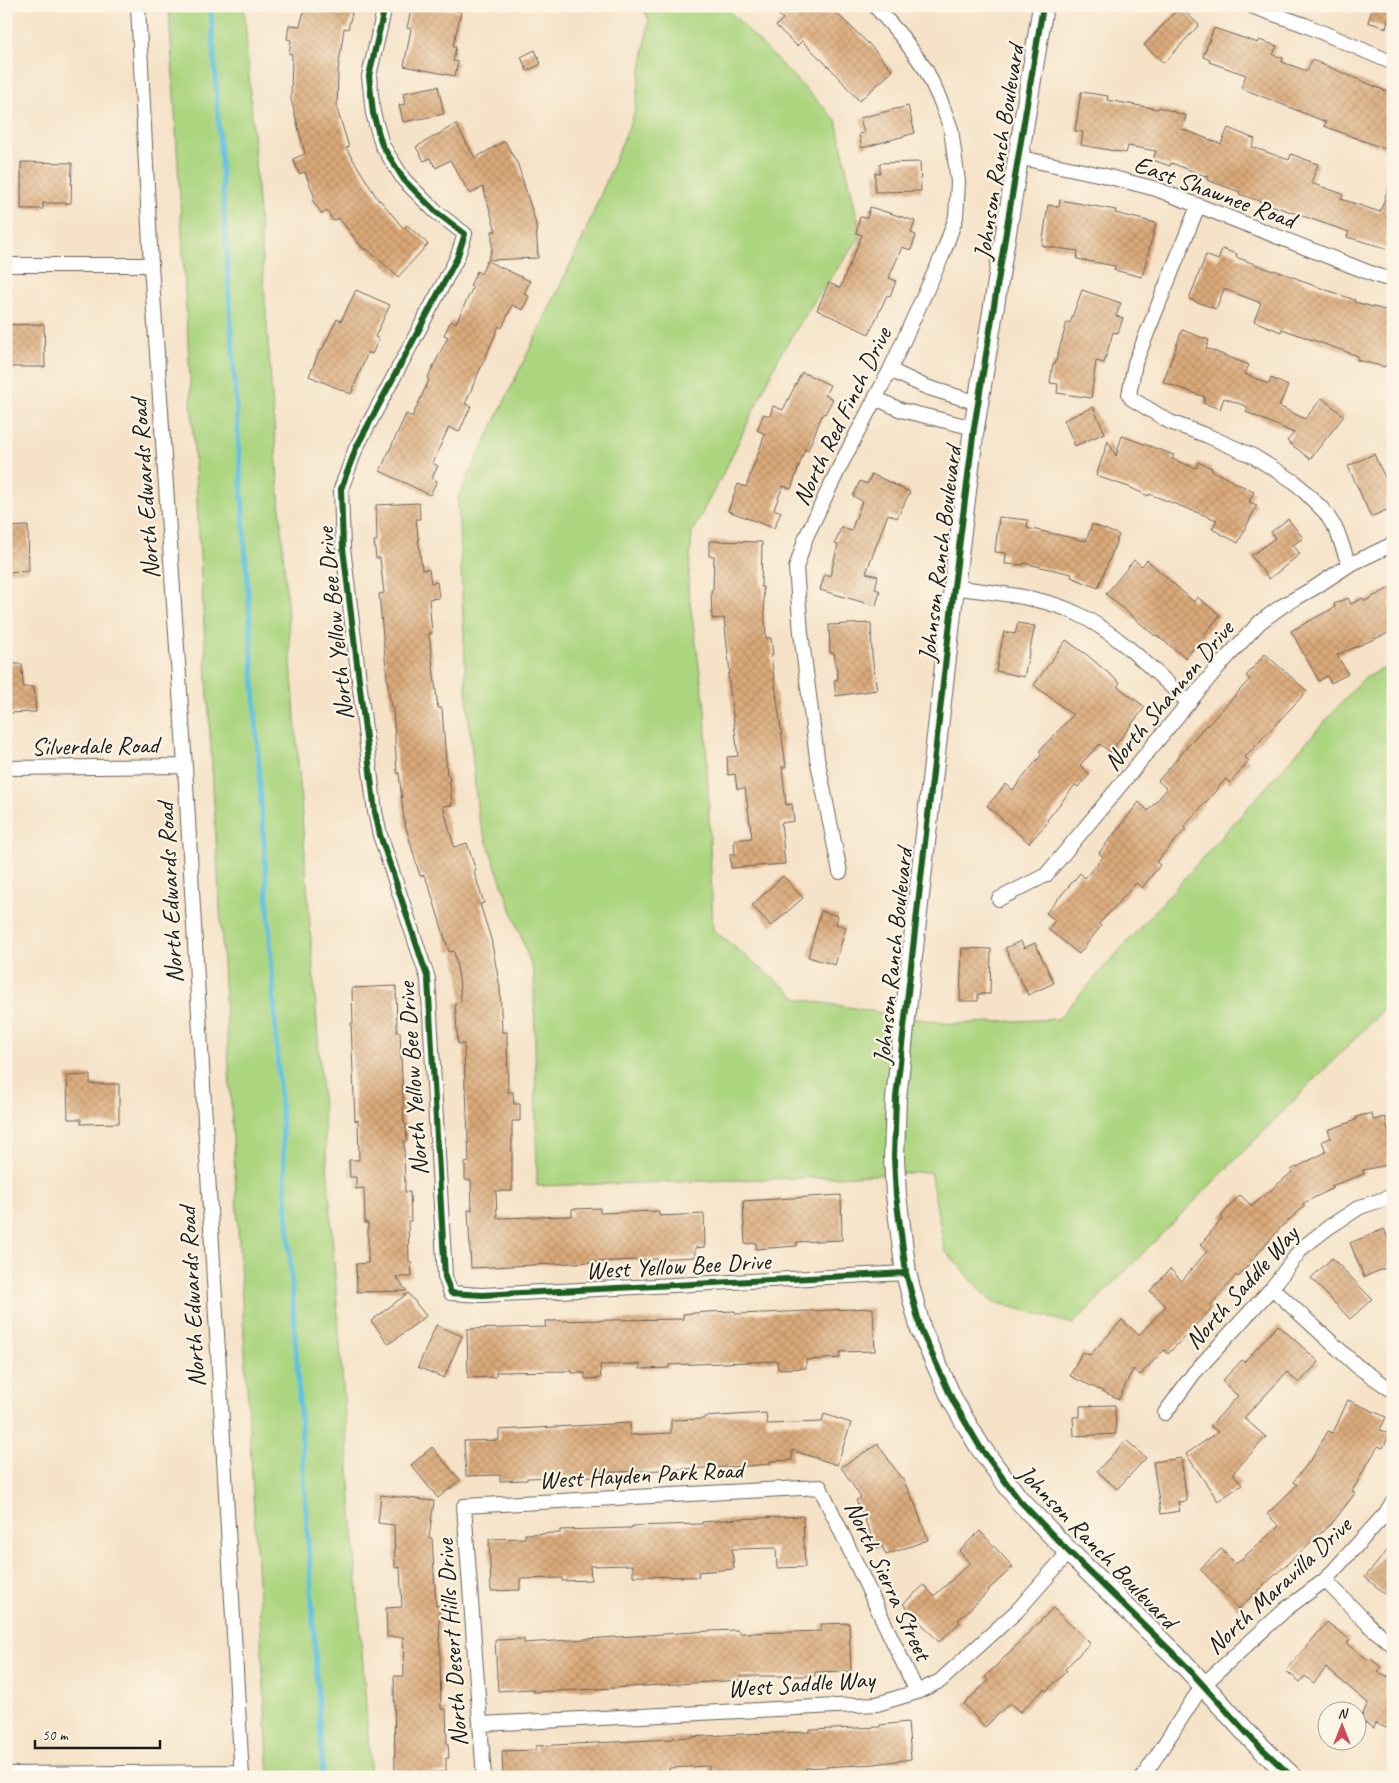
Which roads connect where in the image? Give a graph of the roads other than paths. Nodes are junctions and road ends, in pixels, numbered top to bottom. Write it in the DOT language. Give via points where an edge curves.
graph roads {
  1 [pos="138,6"];
  2 [pos="385,6"];
  3 [pos="875,6"];
  4 [pos="1043,6"];
  5 [pos="1250,6"];
  6 [pos="1393,63"];
  7 [pos="1017,157"];
  8 [pos="1198,206"];
  9 [pos="6,264"];
  10 [pos="152,265"];
  11 [pos="1393,280"];
  12 [pos="890,370"];
  13 [pos="875,398"];
  14 [pos="978,402"];
  15 [pos="974,428"];
  16 [pos="1393,544"];
  17 [pos="1349,565"];
  18 [pos="954,587"];
  19 [pos="1189,703"];
  20 [pos="185,766"];
  21 [pos="6,768"];
  22 [pos="840,872"];
  23 [pos="1000,899"];
  24 [pos="1393,1196"];
  25 [pos="906,1273"];
  26 [pos="1272,1288"];
  27 [pos="451,1293"];
  28 [pos="1393,1391"];
  29 [pos="1165,1413"];
  30 [pos="820,1487"];
  31 [pos="1393,1501"];
  32 [pos="464,1506"];
  33 [pos="1069,1552"];
  34 [pos="1325,1580"];
  35 [pos="1393,1645"];
  36 [pos="1202,1686"];
  37 [pos="917,1692"];
  38 [pos="480,1724"];
  39 [pos="6,1774"];
  40 [pos="242,1774"];
  41 [pos="484,1777"];
  42 [pos="1143,1777"];
  43 [pos="1292,1777"];
  1 -- 10 [label="street, North Edwards Road"];
  2 -- 27 [label="street, North Yellow Bee Drive" via="369,76 382,145 404,180 436,212 465,234 457,258 356,448 341,489 343,538 375,812 428,980 445,1277"];
  3 -- 12 [label="street, North Red Finch Drive" via="926,70 951,129 958,182 956,217 943,254"];
  4 -- 7 [label="street, Johnson Ranch Boulevard"];
  5 -- 6 [label="street" via="1305,25"];
  7 -- 8 [label="street, East Shawnee Road" via="1102,174 1156,189"];
  7 -- 14 [label="street, Johnson Ranch Boulevard"];
  8 -- 11 [label="street, East Shawnee Road"];
  8 -- 17 [label="street" via="1135,362 1129,395 1170,422 1253,456 1295,482 1325,512 1337,531"];
  9 -- 10 [label="street"];
  10 -- 20 [label="street, North Edwards Road"];
  12 -- 13 [label="street, North Red Finch Drive"];
  12 -- 14 [label="street" via="926,387"];
  13 -- 15 [label="street" via="901,410"];
  13 -- 22 [label="street, North Red Finch Drive" via="806,537 796,568 816,758"];
  14 -- 15 [label="street, Johnson Ranch Boulevard"];
  15 -- 18 [label="street, Johnson Ranch Boulevard"];
  16 -- 17 [label="street, North Shannon Drive"];
  17 -- 19 [label="street, North Shannon Drive" via="1260,622"];
  18 -- 19 [label="street" via="1036,600 1077,613 1109,633"];
  18 -- 25 [label="street, Johnson Ranch Boulevard" via="896,1098 894,1166"];
  19 -- 23 [label="street, North Shannon Drive" via="1046,875"];
  20 -- 21 [label="street, Silverdale Road"];
  20 -- 40 [label="street, North Edwards Road"];
  24 -- 26 [label="street, North Saddle Way" via="1360,1207 1328,1227 1302,1248"];
  25 -- 27 [label="street, West Yellow Bee Drive" via="482,1295"];
  25 -- 33 [label="street, Johnson Ranch Boulevard" via="921,1330 954,1401 980,1447 1019,1500"];
  26 -- 28 [label="street" via="1357,1366"];
  26 -- 29 [label="street, North Saddle Way" via="1194,1372"];
  30 -- 32 [label="street, West Hayden Park Road"];
  30 -- 37 [label="street, North Sierra Street"];
  31 -- 34 [label="street, North Maravilla Drive" via="1386,1513"];
  32 -- 38 [label="street, North Desert Hills Drive"];
  33 -- 36 [label="street, Johnson Ranch Boulevard" via="1184,1664"];
  33 -- 37 [label="street, West Saddle Way" via="1017,1611 969,1656 940,1680"];
  34 -- 35 [label="street"];
  34 -- 36 [label="street, North Maravilla Drive" via="1286,1609"];
  36 -- 42 [label="street, North Maravilla Drive"];
  36 -- 43 [label="street, Johnson Ranch Boulevard"];
  37 -- 38 [label="street, West Saddle Way" via="877,1704"];
  38 -- 41 [label="street, North Desert Hills Drive"];
  39 -- 40 [label="street"];
}
